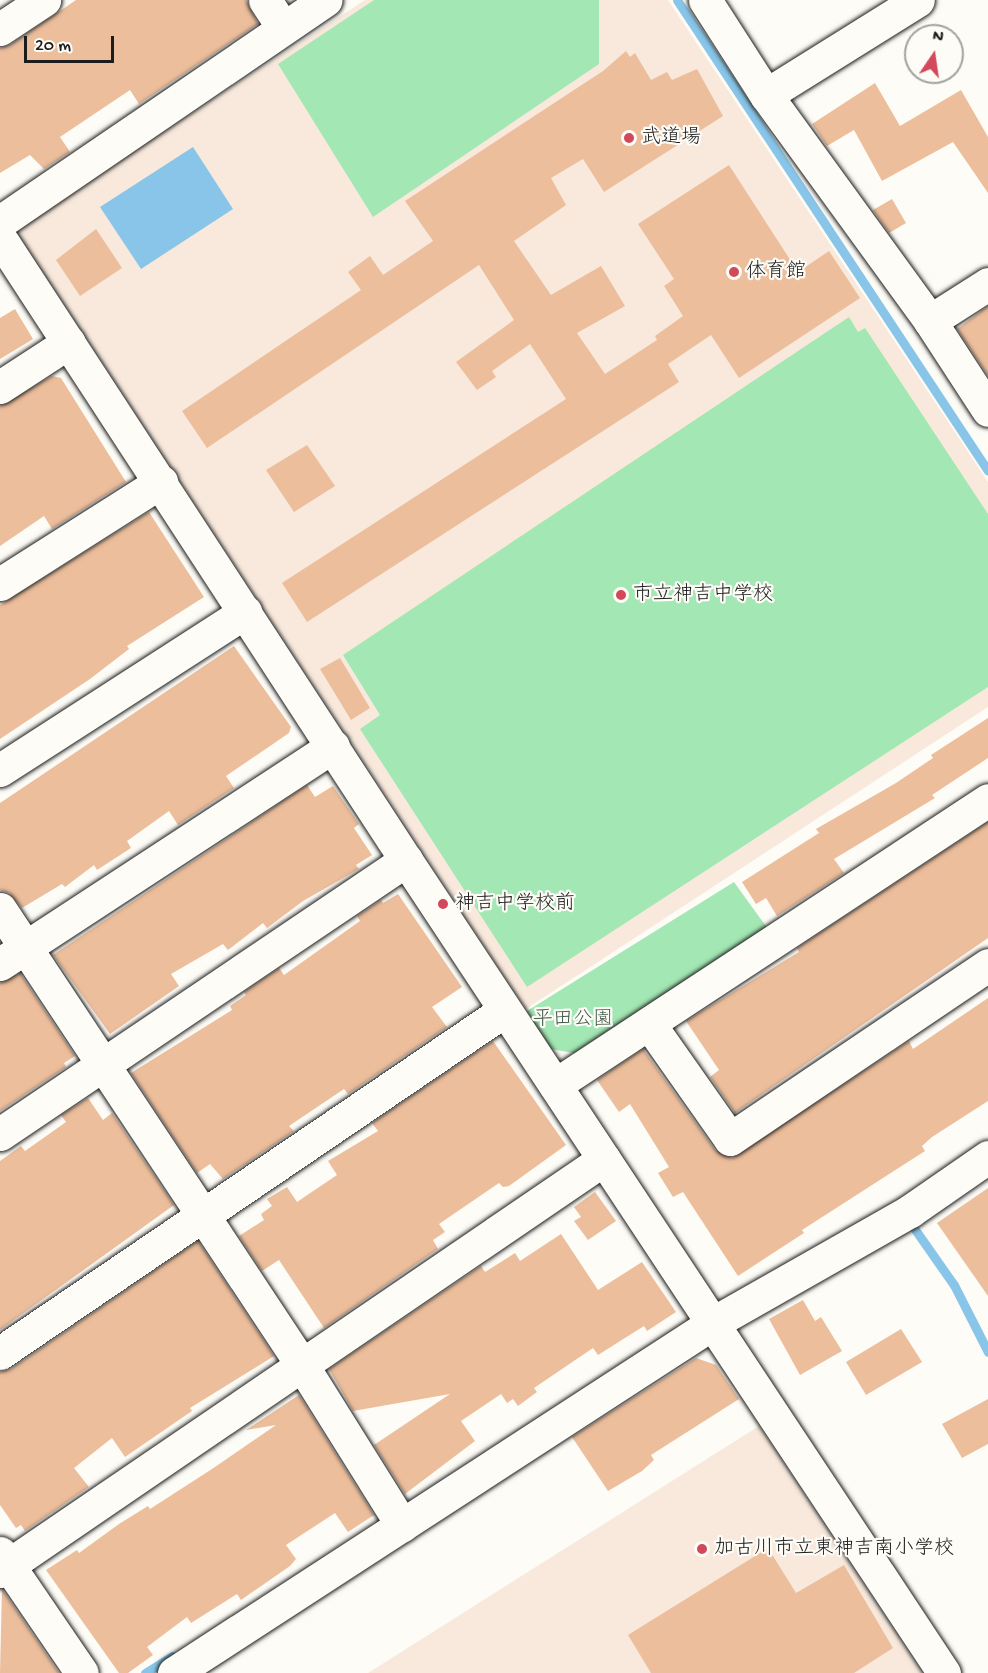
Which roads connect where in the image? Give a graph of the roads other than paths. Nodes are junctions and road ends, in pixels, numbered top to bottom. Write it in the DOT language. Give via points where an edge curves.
graph roads {
  1 [pos="44,0"];
  2 [pos="265,0"];
  3 [pos="326,0"];
  4 [pos="705,0"];
  5 [pos="918,0"];
  6 [pos="283,28"];
  7 [pos="0,29"];
  8 [pos="766,95"];
  9 [pos="0,222"];
  10 [pos="0,238"];
  11 [pos="988,284"];
  12 [pos="930,321"];
  13 [pos="69,342"];
  14 [pos="0,387"];
  15 [pos="988,410"];
  16 [pos="162,482"];
  17 [pos="0,584"];
  18 [pos="245,612"];
  19 [pos="333,746"];
  20 [pos="0,770"];
  21 [pos="988,800"];
  22 [pos="406,860"];
  23 [pos="0,909"];
  24 [pos="13,956"];
  25 [pos="988,966"];
  26 [pos="506,1010"];
  27 [pos="650,1025"];
  28 [pos="100,1064"];
  29 [pos="555,1085"];
  30 [pos="0,1134"];
  31 [pos="988,1157"];
  32 [pos="604,1159"];
  33 [pos="202,1215"];
  34 [pos="713,1323"];
  35 [pos="0,1353"];
  36 [pos="302,1365"];
  37 [pos="402,1525"];
  38 [pos="3,1563"];
  39 [pos="82,1673"];
  40 [pos="174,1673"];
  41 [pos="944,1673"];
  1 -- 7 [label="street"];
  2 -- 6 [label="street"];
  3 -- 6 [label="street"];
  4 -- 8 [label="street"];
  5 -- 8 [label="street"];
  6 -- 9 [label="street"];
  8 -- 12 [label="street"];
  10 -- 13 [label="street"];
  11 -- 12 [label="street"];
  12 -- 15 [label="street"];
  13 -- 14 [label="street"];
  13 -- 16 [label="street"];
  16 -- 17 [label="street"];
  16 -- 18 [label="street"];
  18 -- 19 [label="street"];
  18 -- 20 [label="street"];
  19 -- 22 [label="street"];
  19 -- 24 [label="street"];
  21 -- 27 [label="street"];
  22 -- 26 [label="street"];
  22 -- 28 [label="street"];
  23 -- 24 [label="street"];
  24 -- 28 [label="street"];
  25 -- 27 [label="street" via="730,1139"];
  26 -- 29 [label="street"];
  26 -- 33 [label="street"];
  27 -- 29 [label="street"];
  28 -- 30 [label="street"];
  28 -- 33 [label="street"];
  29 -- 32 [label="street"];
  31 -- 34 [label="street" via="910,1211"];
  32 -- 34 [label="street"];
  32 -- 36 [label="street"];
  33 -- 35 [label="street"];
  33 -- 36 [label="street"];
  34 -- 37 [label="street"];
  34 -- 41 [label="street"];
  36 -- 37 [label="street"];
  36 -- 38 [label="street"];
  37 -- 40 [label="street"];
  38 -- 39 [label="street"];
}
